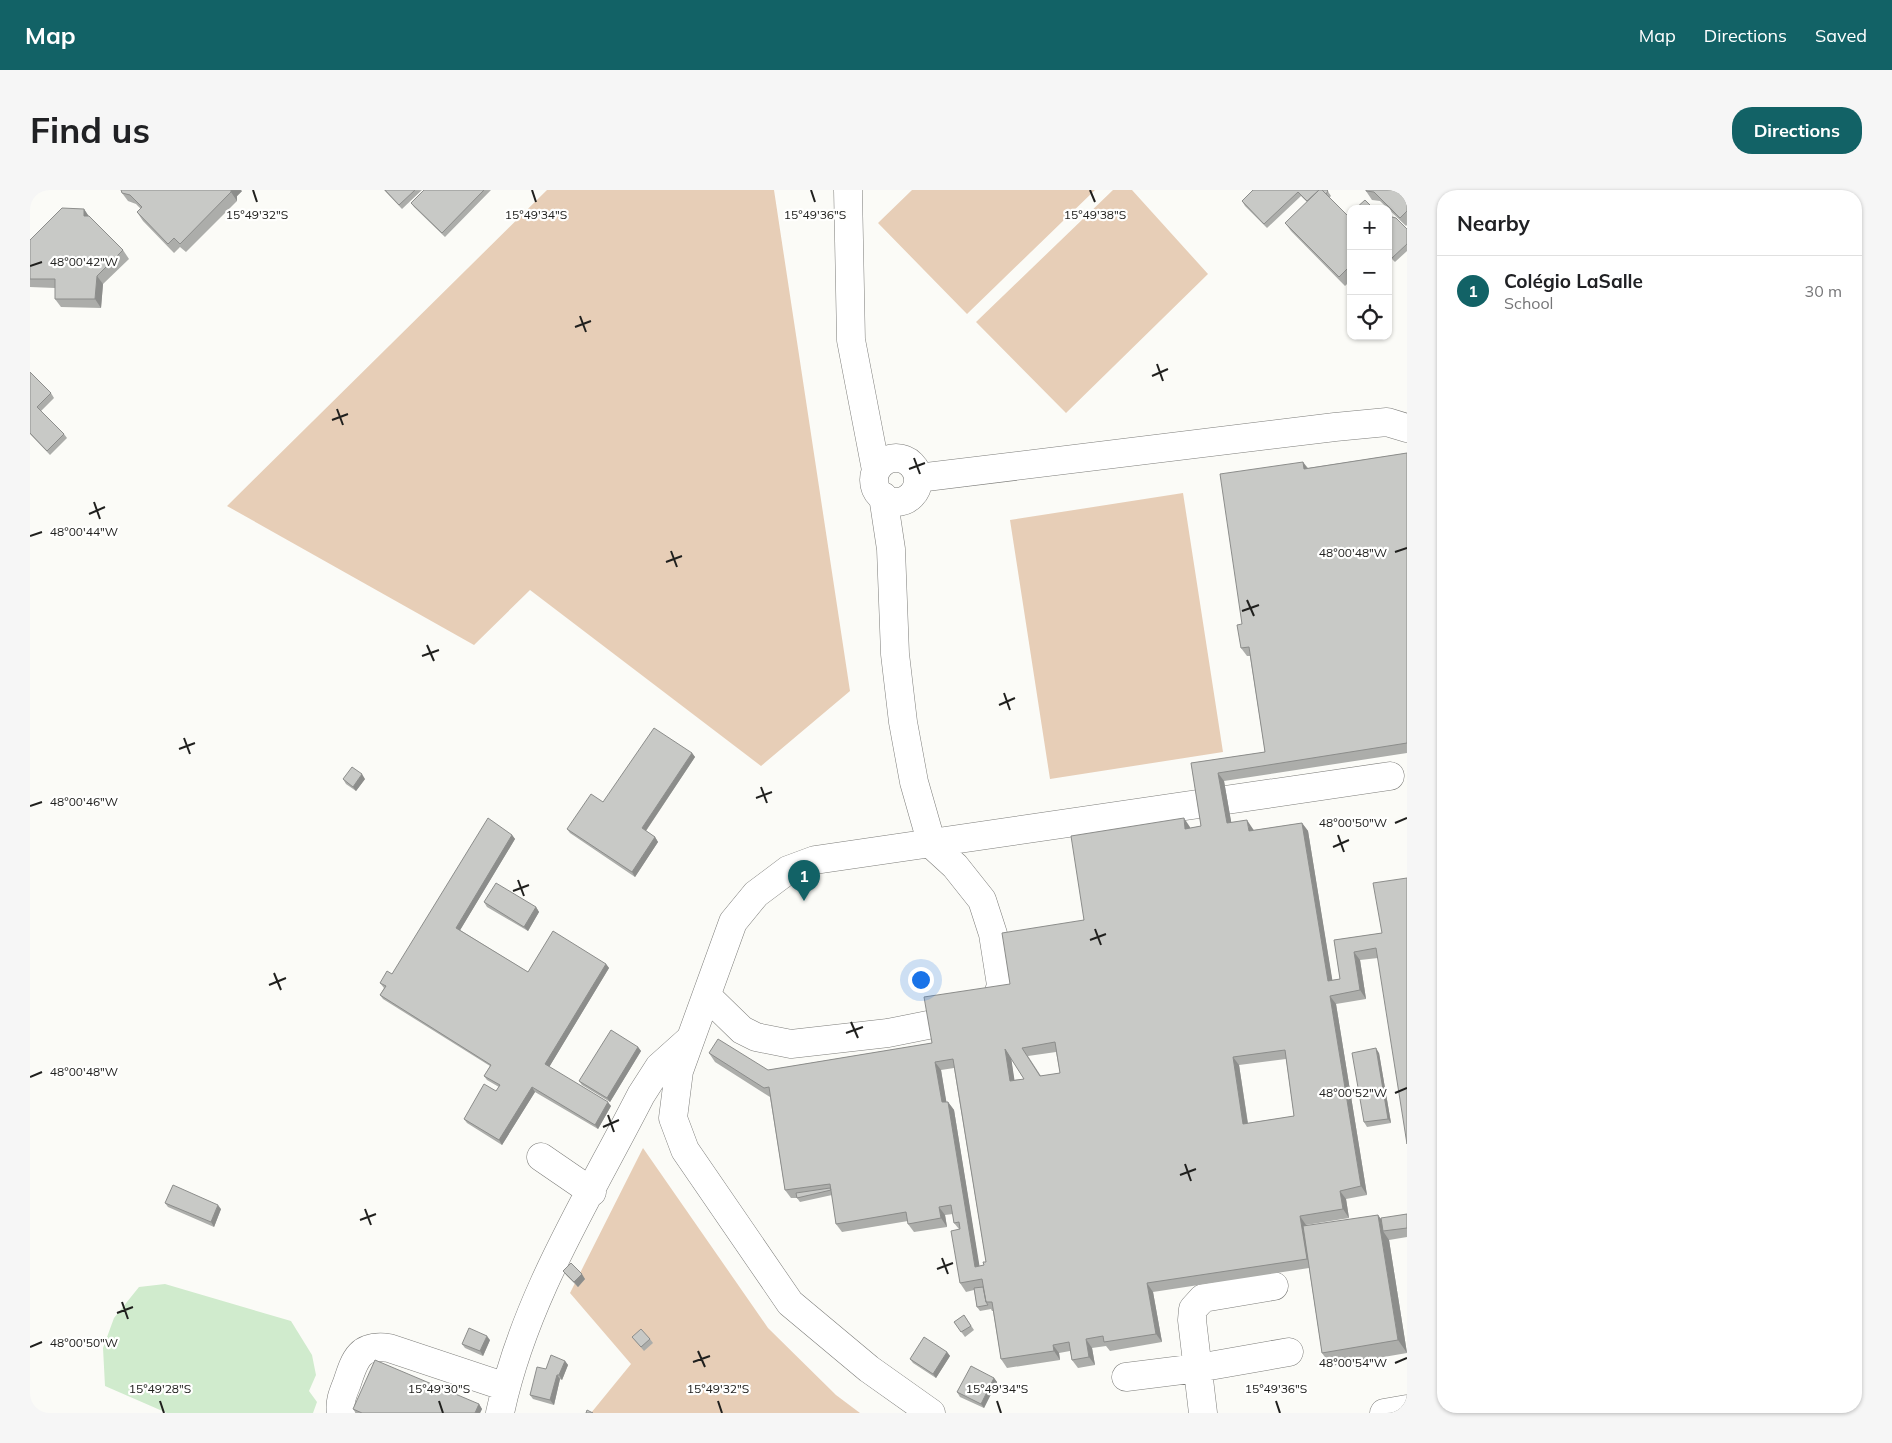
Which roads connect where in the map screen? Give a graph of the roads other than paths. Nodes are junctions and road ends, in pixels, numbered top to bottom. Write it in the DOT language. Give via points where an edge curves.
graph roads {
  1 [pos="848,190"];
  2 [pos="861,398"];
  3 [pos="1407,428"];
  4 [pos="902,483"];
  5 [pos="1390,776"];
  6 [pos="932,844"];
  7 [pos="707,996"];
  8 [pos="691,1038"];
  9 [pos="541,1157"];
  10 [pos="592,1192"];
  11 [pos="1274,1286"];
  12 [pos="1289,1352"];
  13 [pos="1198,1368"];
  14 [pos="1126,1377"];
  15 [pos="503,1400"];
  16 [pos="1407,1409"];
  17 [pos="342,1413"];
  18 [pos="931,1413"];
  19 [pos="1203,1413"];
  20 [pos="1384,1413"];
  1 -- 2 [label="lane" via="851,340"];
  2 -- 4 [label="lane"];
  2 -- 4 [label="lane" via="876,470 884,461 894,458"];
  3 -- 4 [label="lane" via="1387,422 1335,426"];
  4 -- 6 [label="lane" via="891,550 895,654 914,782"];
  5 -- 6 [label="lane"];
  6 -- 7 [label="lane" via="815,860 788,870 756,894 733,922"];
  6 -- 7 [label="lane" via="956,866 982,900 993,934 1001,985 994,1004 984,1011 973,1016 888,1032 791,1044 756,1037 742,1030"];
  7 -- 8 [label="lane"];
  8 -- 10 [label="lane" via="659,1067"];
  8 -- 18 [label="lane" via="678,1071 673,1118 685,1150 790,1303 869,1369"];
  9 -- 10 [label="lane"];
  10 -- 15 [label="lane" via="532,1311"];
  11 -- 13 [label="lane" via="1203,1298 1196,1303 1192,1320"];
  12 -- 13 [label="lane"];
  13 -- 14 [label="lane"];
  13 -- 19 [label="lane"];
  15 -- 17 [label="lane" via="389,1348 376,1346 364,1350 354,1362 340,1404"];
  16 -- 20 [label="lane"];
}
